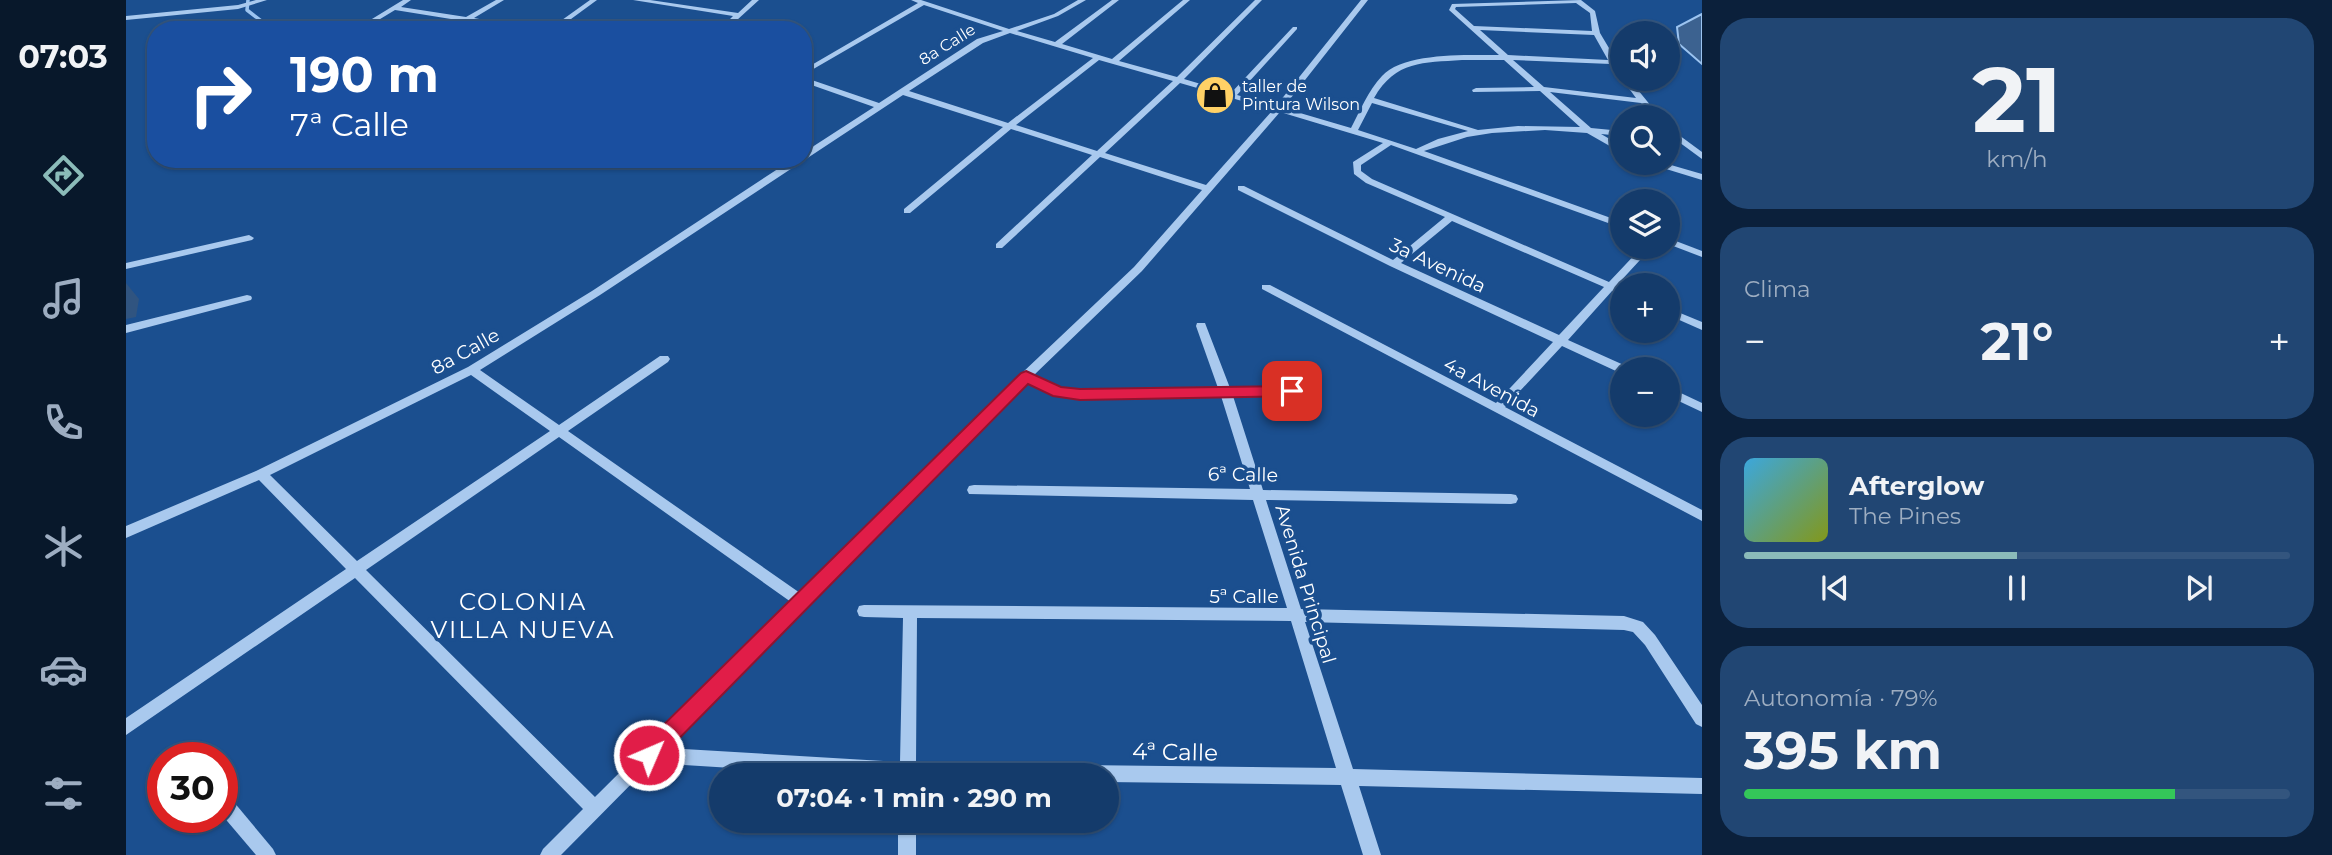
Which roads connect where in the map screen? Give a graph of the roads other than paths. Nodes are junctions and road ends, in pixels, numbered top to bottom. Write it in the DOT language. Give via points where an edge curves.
graph roads {
  1 [pos="264,0"];
  2 [pos="408,0"];
  3 [pos="501,0"];
  4 [pos="594,0"];
  5 [pos="636,0"];
  6 [pos="756,0"];
  7 [pos="914,0"];
  8 [pos="1083,0"];
  9 [pos="1116,0"];
  10 [pos="1187,0"];
  11 [pos="1259,0"];
  12 [pos="1365,0"];
  13 [pos="1577,0"];
  14 [pos="923,3"];
  15 [pos="948,3"];
  16 [pos="394,8"];
  17 [pos="937,8"];
  18 [pos="739,15"];
  19 [pos="126,18"];
  20 [pos="468,19"];
  21 [pos="372,21"];
  22 [pos="479,21"];
  23 [pos="564,21"];
  24 [pos="732,21"];
  25 [pos="1295,28"];
  26 [pos="1471,28"];
  27 [pos="1008,31"];
  28 [pos="1596,33"];
  29 [pos="1056,45"];
  30 [pos="1098,57"];
  31 [pos="1503,58"];
  32 [pos="1610,58"];
  33 [pos="1114,61"];
  34 [pos="1610,62"];
  35 [pos="812,68"];
  36 [pos="1179,80"];
  37 [pos="812,82"];
  38 [pos="1541,89"];
  39 [pos="1476,90"];
  40 [pos="1634,91"];
  41 [pos="903,92"];
  42 [pos="1233,95"];
  43 [pos="1371,100"];
  44 [pos="1641,101"];
  45 [pos="1645,105"];
  46 [pos="879,106"];
  47 [pos="1279,108"];
  48 [pos="1007,127"];
  49 [pos="1587,129"];
  50 [pos="1353,131"];
  51 [pos="1480,132"];
  52 [pos="1610,132"];
  53 [pos="1390,142"];
  54 [pos="1610,143"];
  55 [pos="1680,143"];
  56 [pos="812,151"];
  57 [pos="1418,151"];
  58 [pos="1097,154"];
  59 [pos="1702,156"];
  60 [pos="786,168"];
  61 [pos="1680,170"];
  62 [pos="1702,177"];
  63 [pos="1241,188"];
  64 [pos="1208,189"];
  65 [pos="907,211"];
  66 [pos="1451,217"];
  67 [pos="1610,221"];
  68 [pos="249,238"];
  69 [pos="999,246"];
  70 [pos="1680,246"];
  71 [pos="1702,254"];
  72 [pos="1636,259"];
  73 [pos="1394,264"];
  74 [pos="126,266"];
  75 [pos="1622,273"];
  76 [pos="1610,286"];
  77 [pos="1266,288"];
  78 [pos="247,298"];
  79 [pos="1680,316"];
  80 [pos="1200,326"];
  81 [pos="1702,326"];
  82 [pos="126,329"];
  83 [pos="1561,340"];
  84 [pos="664,359"];
  85 [pos="1610,363"];
  86 [pos="472,370"];
  87 [pos="1026,376"];
  88 [pos="1225,391"];
  89 [pos="1292,391"];
  90 [pos="1680,397"];
  91 [pos="1702,408"];
  92 [pos="1497,409"];
  93 [pos="558,431"];
  94 [pos="261,474"];
  95 [pos="974,490"];
  96 [pos="1257,493"];
  97 [pos="1511,499"];
  98 [pos="1702,516"];
  99 [pos="126,532"];
  100 [pos="356,569"];
  101 [pos="802,602"];
  102 [pos="864,611"];
  103 [pos="910,612"];
  104 [pos="1295,615"];
  105 [pos="1702,719"];
  106 [pos="126,727"];
  107 [pos="649,755"];
  108 [pos="764,763"];
  109 [pos="908,763"];
  110 [pos="1119,775"];
  111 [pos="1346,777"];
  112 [pos="1702,786"];
  113 [pos="595,809"];
  114 [pos="238,821"];
  115 [pos="907,833"];
  116 [pos="267,855"];
  117 [pos="549,855"];
  118 [pos="907,855"];
  119 [pos="1372,855"];
  1 -- 19 [label="street" via="238,7"];
  2 -- 16 [label="street"];
  3 -- 20 [label="street"];
  4 -- 23 [label="street"];
  5 -- 18 [label="street"];
  6 -- 18 [label="street"];
  7 -- 14 [label="street"];
  8 -- 27 [label="street, 8a Calle" via="1056,15"];
  9 -- 29 [label="street"];
  10 -- 33 [label="street"];
  11 -- 36 [label="street"];
  12 -- 47 [label="street"];
  13 -- 26 [label="street" via="1454,5 1451,9"];
  13 -- 28 [label="street" via="1593,12"];
  14 -- 17 [label="street"];
  14 -- 35 [label="street"];
  15 -- 17 [label="street"];
  16 -- 20 [label="street"];
  16 -- 21 [label="street"];
  17 -- 27 [label="street"];
  18 -- 24 [label="street"];
  20 -- 22 [label="street"];
  25 -- 42 [label="street"];
  26 -- 28 [label="street"];
  26 -- 31 [label="street"];
  27 -- 29 [label="street"];
  27 -- 41 [label="street, 8a Calle" via="980,41"];
  28 -- 32 [label="street"];
  29 -- 30 [label="street"];
  30 -- 33 [label="street"];
  30 -- 48 [label="street"];
  31 -- 34 [label="street"];
  31 -- 38 [label="street"];
  31 -- 43 [label="street" via="1408,63 1387,74"];
  33 -- 36 [label="street"];
  36 -- 42 [label="street"];
  36 -- 58 [label="street"];
  37 -- 46 [label="street"];
  38 -- 39 [label="street"];
  38 -- 44 [label="street"];
  38 -- 49 [label="street"];
  40 -- 44 [label="street"];
  41 -- 46 [label="street, 8a Calle"];
  41 -- 48 [label="street"];
  42 -- 47 [label="street"];
  43 -- 50 [label="street"];
  43 -- 51 [label="street"];
  44 -- 45 [label="street"];
  46 -- 56 [label="street, 8a Calle"];
  47 -- 50 [label="street"];
  47 -- 64 [label="street"];
  48 -- 58 [label="street"];
  48 -- 65 [label="street"];
  49 -- 51 [label="street"];
  49 -- 52 [label="street"];
  49 -- 54 [label="street"];
  50 -- 53 [label="street"];
  51 -- 57 [label="street" via="1458,135"];
  53 -- 57 [label="street"];
  53 -- 66 [label="street" via="1356,164 1357,172"];
  55 -- 59 [label="street"];
  57 -- 67 [label="street"];
  58 -- 64 [label="street"];
  58 -- 69 [label="street"];
  60 -- 86 [label="street, 8a Calle"];
  61 -- 62 [label="street"];
  63 -- 73 [label="street, 3a Avenida"];
  64 -- 87 [label="street" via="1138,269"];
  66 -- 73 [label="street"];
  66 -- 76 [label="street"];
  68 -- 74 [label="street"];
  70 -- 71 [label="street"];
  72 -- 75 [label="street"];
  73 -- 83 [label="street, 3a Avenida"];
  76 -- 83 [label="street"];
  77 -- 92 [label="street, 4a Avenida"];
  78 -- 82 [label="street"];
  79 -- 81 [label="street"];
  80 -- 88 [label="street, Avenida Principal"];
  83 -- 85 [label="street, 3a Avenida"];
  83 -- 92 [label="street"];
  84 -- 93 [label="street"];
  86 -- 93 [label="street"];
  86 -- 94 [label="street, 8a Calle"];
  87 -- 88 [label="street" via="1058,392 1080,395"];
  87 -- 101 [label="street"];
  88 -- 89 [label="street"];
  88 -- 96 [label="street, Avenida Principal"];
  90 -- 91 [label="street"];
  92 -- 98 [label="street, 4a Avenida"];
  93 -- 100 [label="street"];
  93 -- 101 [label="street"];
  94 -- 99 [label="street, 8a Calle"];
  94 -- 100 [label="street"];
  95 -- 96 [label="street, 6ª Calle"];
  96 -- 97 [label="street, 6ª Calle"];
  96 -- 104 [label="street, Avenida Principal"];
  100 -- 106 [label="street"];
  100 -- 113 [label="street"];
  101 -- 107 [label="street"];
  102 -- 103 [label="street, 5ª Calle"];
  103 -- 104 [label="street, 5ª Calle"];
  103 -- 109 [label="street"];
  104 -- 105 [label="street, 5ª Calle" via="1624,623 1638,627 1650,640"];
  104 -- 111 [label="street, Avenida Principal"];
  107 -- 108 [label="street, 4ª Calle"];
  107 -- 113 [label="street"];
  110 -- 111 [label="street, 4ª Calle"];
  111 -- 112 [label="street, 4ª Calle"];
  111 -- 119 [label="street, Avenida Principal"];
  113 -- 117 [label="street"];
  114 -- 116 [label="street"];
  115 -- 118 [label="street"];
}
